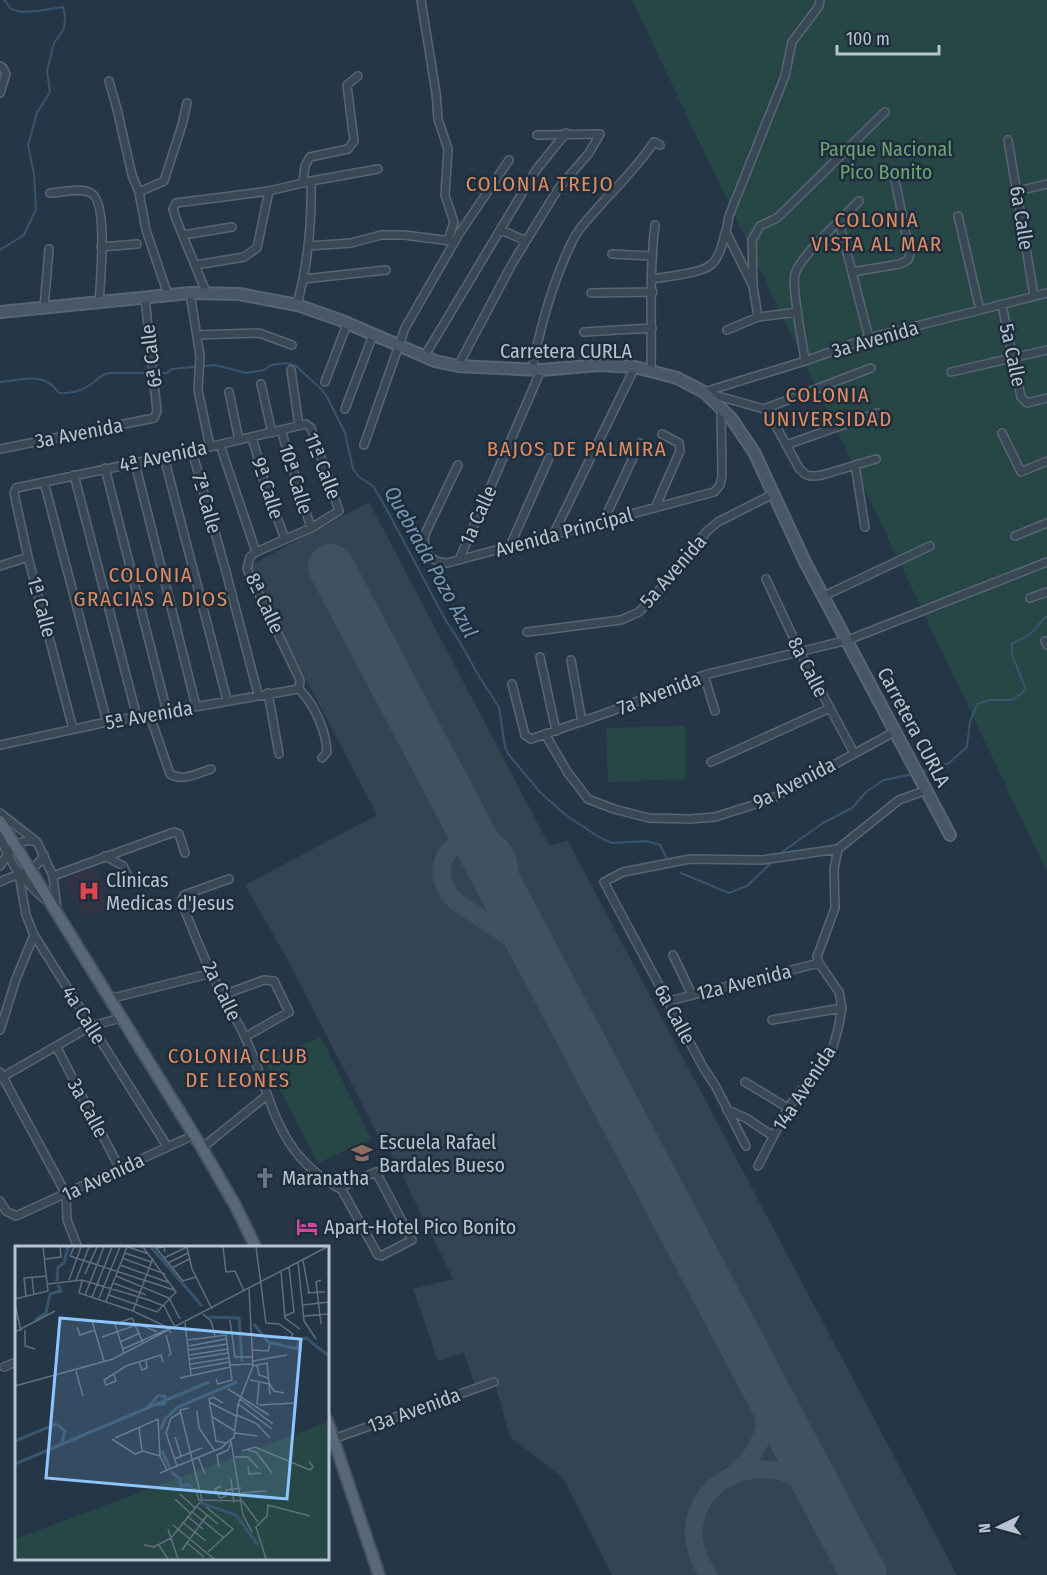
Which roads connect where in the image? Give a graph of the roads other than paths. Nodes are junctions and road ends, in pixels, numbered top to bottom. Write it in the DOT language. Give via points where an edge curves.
graph roads {
  1 [pos="421,0"];
  2 [pos="820,0"];
  3 [pos="0,66"];
  4 [pos="358,76"];
  5 [pos="109,81"];
  6 [pos="0,93"];
  7 [pos="187,103"];
  8 [pos="885,112"];
  9 [pos="566,133"];
  10 [pos="537,135"];
  11 [pos="1008,140"];
  12 [pos="660,145"];
  13 [pos="509,160"];
  14 [pos="378,169"];
  15 [pos="896,180"];
  16 [pos="307,182"];
  17 [pos="1047,184"];
  18 [pos="269,191"];
  19 [pos="1018,191"];
  20 [pos="139,192"];
  21 [pos="50,193"];
  22 [pos="859,201"];
  23 [pos="958,216"];
  24 [pos="839,222"];
  25 [pos="655,225"];
  26 [pos="232,227"];
  27 [pos="501,230"];
  28 [pos="726,232"];
  29 [pos="183,235"];
  30 [pos="526,241"];
  31 [pos="451,242"];
  32 [pos="136,244"];
  33 [pos="308,246"];
  34 [pos="101,247"];
  35 [pos="49,249"];
  36 [pos="612,254"];
  37 [pos="651,256"];
  38 [pos="196,265"];
  39 [pos="386,270"];
  40 [pos="852,272"];
  41 [pos="304,279"];
  42 [pos="652,279"];
  43 [pos="753,286"];
  44 [pos="206,292"];
  45 [pos="653,292"];
  46 [pos="190,293"];
  47 [pos="591,293"];
  48 [pos="1047,293"];
  49 [pos="168,296"];
  50 [pos="1034,296"];
  51 [pos="145,298"];
  52 [pos="99,303"];
  53 [pos="1002,304"];
  54 [pos="297,305"];
  55 [pos="44,308"];
  56 [pos="980,310"];
  57 [pos="0,312"];
  58 [pos="798,312"];
  59 [pos="758,317"];
  60 [pos="347,324"];
  61 [pos="652,328"];
  62 [pos="727,330"];
  63 [pos="584,332"];
  64 [pos="373,334"];
  65 [pos="197,335"];
  66 [pos="869,338"];
  67 [pos="292,345"];
  68 [pos="398,345"];
  69 [pos="1047,350"];
  70 [pos="424,357"];
  71 [pos="1014,359"];
  72 [pos="805,361"];
  73 [pos="458,366"];
  74 [pos="635,367"];
  75 [pos="871,368"];
  76 [pos="291,370"];
  77 [pos="537,370"];
  78 [pos="651,371"];
  79 [pos="951,372"];
  80 [pos="325,382"];
  81 [pos="261,384"];
  82 [pos="229,392"];
  83 [pos="704,392"];
  84 [pos="1047,398"];
  85 [pos="721,407"];
  86 [pos="764,409"];
  87 [pos="345,410"];
  88 [pos="877,412"];
  89 [pos="156,415"];
  90 [pos="303,425"];
  91 [pos="281,430"];
  92 [pos="272,433"];
  93 [pos="1002,433"];
  94 [pos="662,434"];
  95 [pos="252,437"];
  96 [pos="240,440"];
  97 [pos="640,443"];
  98 [pos="220,444"];
  99 [pos="364,445"];
  100 [pos="786,445"];
  101 [pos="210,447"];
  102 [pos="0,449"];
  103 [pos="192,451"];
  104 [pos="164,456"];
  105 [pos="549,458"];
  106 [pos="876,459"];
  107 [pos="1047,461"];
  108 [pos="135,463"];
  109 [pos="458,465"];
  110 [pos="855,465"];
  111 [pos="105,468"];
  112 [pos="74,475"];
  113 [pos="44,482"];
  114 [pos="19,486"];
  115 [pos="775,494"];
  116 [pos="655,508"];
  117 [pos="603,522"];
  118 [pos="1047,523"];
  119 [pos="865,527"];
  120 [pos="311,528"];
  121 [pos="553,535"];
  122 [pos="1015,536"];
  123 [pos="285,539"];
  124 [pos="510,546"];
  125 [pos="930,546"];
  126 [pos="256,552"];
  127 [pos="28,557"];
  128 [pos="459,560"];
  129 [pos="1047,562"];
  130 [pos="0,566"];
  131 [pos="766,579"];
  132 [pos="1047,592"];
  133 [pos="824,596"];
  134 [pos="1030,598"];
  135 [pos="527,632"];
  136 [pos="848,640"];
  137 [pos="800,652"];
  138 [pos="540,657"];
  139 [pos="571,660"];
  140 [pos="704,675"];
  141 [pos="512,684"];
  142 [pos="299,688"];
  143 [pos="268,693"];
  144 [pos="258,694"];
  145 [pos="227,700"];
  146 [pos="196,706"];
  147 [pos="830,708"];
  148 [pos="715,711"];
  149 [pos="167,712"];
  150 [pos="150,716"];
  151 [pos="137,717"];
  152 [pos="107,722"];
  153 [pos="582,722"];
  154 [pos="73,729"];
  155 [pos="556,731"];
  156 [pos="896,731"];
  157 [pos="545,734"];
  158 [pos="0,746"];
  159 [pos="854,753"];
  160 [pos="279,754"];
  161 [pos="322,758"];
  162 [pos="711,762"];
  163 [pos="211,769"];
  164 [pos="927,790"];
  165 [pos="0,813"];
  166 [pos="0,821"];
  167 [pos="950,835"];
  168 [pos="0,836"];
  169 [pos="37,842"];
  170 [pos="15,845"];
  171 [pos="838,849"];
  172 [pos="185,854"];
  173 [pos="7,855"];
  174 [pos="44,855"];
  175 [pos="105,856"];
  176 [pos="0,866"];
  177 [pos="31,871"];
  178 [pos="19,875"];
  179 [pos="53,876"];
  180 [pos="229,879"];
  181 [pos="0,882"];
  182 [pos="132,883"];
  183 [pos="57,911"];
  184 [pos="34,935"];
  185 [pos="673,955"];
  186 [pos="819,963"];
  187 [pos="212,973"];
  188 [pos="223,995"];
  189 [pos="692,995"];
  190 [pos="109,999"];
  191 [pos="669,1001"];
  192 [pos="842,1008"];
  193 [pos="121,1018"];
  194 [pos="772,1020"];
  195 [pos="91,1026"];
  196 [pos="0,1030"];
  197 [pos="245,1037"];
  198 [pos="56,1046"];
  199 [pos="1,1076"];
  200 [pos="745,1082"];
  201 [pos="266,1096"];
  202 [pos="788,1107"];
  203 [pos="727,1110"];
  204 [pos="194,1135"];
  205 [pos="773,1136"];
  206 [pos="167,1146"];
  207 [pos="746,1146"];
  208 [pos="202,1148"];
  209 [pos="758,1166"];
  210 [pos="120,1169"];
  211 [pos="339,1188"];
  212 [pos="66,1194"];
  213 [pos="0,1201"];
  214 [pos="77,1246"];
  215 [pos="255,1246"];
  216 [pos="15,1362"];
  217 [pos="4,1367"];
  218 [pos="494,1382"];
  219 [pos="328,1423"];
  220 [pos="333,1439"];
  221 [pos="379,1575"];
  1 -- 31 [label="street" via="438,119 448,149 445,195 454,222"];
  2 -- 28 [label="street" via="792,42 785,76"];
  3 -- 6 [label="street" via="6,75"];
  4 -- 16 [label="street" via="347,85 354,141 348,149 310,157 305,166"];
  5 -- 20 [label="street"];
  7 -- 20 [label="street" via="164,181"];
  8 -- 43 [label="street" via="777,218 759,226 752,240"];
  9 -- 10 [label="street"];
  9 -- 27 [label="street" via="536,170"];
  9 -- 30 [label="street" via="600,134 558,189"];
  11 -- 19 [label="street, 6a Calle"];
  12 -- 77 [label="street, 1a Calle" via="654,142 642,161 577,232 540,324"];
  13 -- 31 [label="street"];
  14 -- 16 [label="street"];
  15 -- 40 [label="street" via="910,254 905,262"];
  16 -- 18 [label="street"];
  16 -- 33 [label="street" via="311,215"];
  17 -- 19 [label="street"];
  18 -- 29 [label="street" via="176,203 173,209"];
  18 -- 38 [label="street" via="256,248 244,257"];
  19 -- 50 [label="street, 6a Calle"];
  20 -- 49 [label="street" via="146,230"];
  21 -- 34 [label="street" via="84,191 94,196 100,209"];
  22 -- 24 [label="street"];
  23 -- 56 [label="street"];
  24 -- 40 [label="street"];
  24 -- 58 [label="street" via="795,272"];
  25 -- 37 [label="street"];
  26 -- 29 [label="street"];
  27 -- 30 [label="street"];
  27 -- 70 [label="street"];
  28 -- 42 [label="street" via="718,256 706,268"];
  28 -- 43 [label="street"];
  29 -- 38 [label="street"];
  30 -- 73 [label="street"];
  31 -- 33 [label="street" via="381,235 351,243"];
  31 -- 68 [label="street"];
  32 -- 34 [label="street"];
  33 -- 41 [label="street"];
  34 -- 52 [label="street"];
  35 -- 55 [label="street"];
  36 -- 37 [label="street"];
  37 -- 42 [label="street"];
  38 -- 44 [label="street"];
  39 -- 41 [label="street"];
  40 -- 66 [label="street"];
  41 -- 54 [label="street"];
  42 -- 45 [label="street"];
  43 -- 59 [label="street"];
  44 -- 46 [label="main road, Carretera CURLA"];
  44 -- 54 [label="main road, Carretera CURLA"];
  45 -- 47 [label="street"];
  45 -- 61 [label="street"];
  46 -- 49 [label="main road, Carretera CURLA"];
  46 -- 65 [label="street"];
  48 -- 50 [label="street, 3a Avenida"];
  49 -- 51 [label="main road, Carretera CURLA"];
  50 -- 53 [label="street, 3a Avenida"];
  51 -- 52 [label="main road, Carretera CURLA"];
  51 -- 89 [label="street, 6ª Calle"];
  52 -- 55 [label="main road, Carretera CURLA"];
  53 -- 56 [label="street, 3a Avenida"];
  53 -- 71 [label="street, 5a Calle"];
  54 -- 60 [label="main road, Carretera CURLA"];
  55 -- 57 [label="main road, Carretera CURLA"];
  56 -- 66 [label="street, 3a Avenida"];
  58 -- 59 [label="street"];
  58 -- 72 [label="street"];
  59 -- 62 [label="street"];
  60 -- 64 [label="main road, Carretera CURLA"];
  60 -- 80 [label="street"];
  61 -- 63 [label="street"];
  61 -- 78 [label="street"];
  64 -- 68 [label="main road, Carretera CURLA"];
  64 -- 87 [label="street"];
  65 -- 67 [label="street" via="259,333"];
  65 -- 101 [label="street" via="198,390"];
  66 -- 72 [label="street, 3a Avenida"];
  68 -- 70 [label="main road, Carretera CURLA"];
  68 -- 99 [label="street"];
  69 -- 71 [label="street"];
  70 -- 73 [label="main road, Carretera CURLA"];
  71 -- 79 [label="street"];
  71 -- 84 [label="street, 5a Calle" via="1022,397 1027,403"];
  72 -- 83 [label="street, 3a Avenida"];
  73 -- 77 [label="main road, Carretera CURLA"];
  74 -- 77 [label="main road, Carretera CURLA" via="600,365"];
  74 -- 78 [label="main road, Carretera CURLA"];
  74 -- 121 [label="street"];
  75 -- 86 [label="street"];
  76 -- 90 [label="street"];
  77 -- 128 [label="street, 1a Calle"];
  78 -- 83 [label="main road, Carretera CURLA" via="677,378"];
  81 -- 92 [label="street"];
  82 -- 96 [label="street"];
  83 -- 85 [label="main road, Carretera CURLA"];
  83 -- 86 [label="street"];
  85 -- 115 [label="main road, Carretera CURLA" via="754,452"];
  85 -- 116 [label="street, Avenida Principal" via="720,485 705,496"];
  86 -- 100 [label="street"];
  88 -- 100 [label="street"];
  89 -- 102 [label="street, 3a Avenida"];
  90 -- 91 [label="street, 4ª Avenida"];
  90 -- 120 [label="street, 11ª Calle" via="311,428 339,510"];
  91 -- 92 [label="street, 4ª Avenida"];
  91 -- 120 [label="street, 10ª Calle"];
  92 -- 95 [label="street, 4ª Avenida"];
  93 -- 107 [label="street" via="1021,472"];
  94 -- 116 [label="street" via="679,443 680,451"];
  95 -- 96 [label="street, 4ª Avenida"];
  95 -- 123 [label="street, 9ª Calle"];
  96 -- 98 [label="street, 4ª Avenida"];
  97 -- 117 [label="street"];
  98 -- 101 [label="street, 4ª Avenida"];
  98 -- 126 [label="street, 8ª Calle"];
  100 -- 110 [label="street" via="804,474 814,476"];
  101 -- 103 [label="street, 4ª Avenida"];
  103 -- 104 [label="street, 4ª Avenida"];
  103 -- 144 [label="street, 7ª Calle"];
  104 -- 108 [label="street, 4ª Avenida"];
  104 -- 145 [label="street"];
  105 -- 124 [label="street"];
  106 -- 110 [label="street"];
  108 -- 111 [label="street, 4ª Avenida"];
  108 -- 146 [label="street"];
  109 -- 128 [label="street, Avenida Principal" via="423,543 434,561"];
  110 -- 119 [label="street"];
  111 -- 112 [label="street, 4ª Avenida"];
  111 -- 149 [label="street"];
  112 -- 113 [label="street, 4ª Avenida"];
  112 -- 151 [label="street"];
  113 -- 114 [label="street, 4ª Avenida"];
  113 -- 152 [label="street"];
  114 -- 127 [label="street, 1ª Calle" via="14,493"];
  115 -- 133 [label="main road, Carretera CURLA"];
  115 -- 135 [label="street, 5a Avenida" via="707,531 639,612 621,620"];
  116 -- 117 [label="street, Avenida Principal"];
  117 -- 121 [label="street, Avenida Principal"];
  118 -- 122 [label="street"];
  120 -- 123 [label="street"];
  121 -- 124 [label="street, Avenida Principal"];
  123 -- 126 [label="street"];
  124 -- 128 [label="street, Avenida Principal"];
  125 -- 133 [label="street"];
  126 -- 142 [label="street, 8ª Calle" via="250,556 247,569 300,680"];
  127 -- 130 [label="street"];
  127 -- 154 [label="street, 1ª Calle"];
  129 -- 136 [label="street, 7a Avenida"];
  131 -- 137 [label="street, 8a Calle"];
  132 -- 134 [label="street"];
  133 -- 136 [label="main road, Carretera CURLA"];
  136 -- 137 [label="street, 7a Avenida"];
  136 -- 156 [label="main road, Carretera CURLA"];
  137 -- 140 [label="street, 7a Avenida"];
  137 -- 147 [label="street, 8a Calle"];
  138 -- 155 [label="street"];
  139 -- 153 [label="street"];
  140 -- 148 [label="street"];
  140 -- 153 [label="street, 7a Avenida"];
  141 -- 157 [label="street" via="525,735 531,739"];
  142 -- 143 [label="street, 5ª Avenida"];
  142 -- 161 [label="street, 8ª Calle" via="323,732 327,752"];
  143 -- 144 [label="street, 5ª Avenida"];
  143 -- 160 [label="street"];
  144 -- 145 [label="street, 5ª Avenida"];
  145 -- 146 [label="street, 5ª Avenida"];
  146 -- 149 [label="street, 5ª Avenida"];
  147 -- 159 [label="street, 8a Calle"];
  147 -- 162 [label="street"];
  149 -- 150 [label="street, 5ª Avenida"];
  150 -- 151 [label="street, 5ª Avenida"];
  150 -- 163 [label="street" via="170,774 186,777"];
  151 -- 152 [label="street, 5ª Avenida"];
  152 -- 154 [label="street, 5ª Avenida"];
  153 -- 155 [label="street, 7a Avenida"];
  154 -- 158 [label="street, 5ª Avenida"];
  155 -- 157 [label="street, 7a Avenida"];
  156 -- 159 [label="street, 9a Avenida"];
  156 -- 164 [label="main road, Carretera CURLA"];
  157 -- 159 [label="street, 9a Avenida" via="588,799 649,818 715,817 769,800"];
  164 -- 167 [label="main road, Carretera CURLA"];
  164 -- 171 [label="street" via="899,800"];
  165 -- 169 [label="street"];
  166 -- 170 [label="main road"];
  168 -- 173 [label="street"];
  169 -- 170 [label="street" via="26,840"];
  169 -- 174 [label="street"];
  170 -- 173 [label="street"];
  170 -- 177 [label="main road"];
  171 -- 186 [label="street" via="834,869 836,908 819,949"];
  171 -- 191 [label="street, 6a Calle" via="762,860 690,860 623,872 604,882"];
  172 -- 175 [label="street" via="177,832"];
  173 -- 176 [label="street"];
  173 -- 178 [label="street"];
  174 -- 177 [label="street"];
  174 -- 179 [label="street"];
  175 -- 179 [label="street"];
  175 -- 182 [label="street" via="123,866"];
  177 -- 178 [label="street"];
  177 -- 183 [label="main road"];
  178 -- 181 [label="street"];
  178 -- 183 [label="street"];
  178 -- 184 [label="street, 4a Calle"];
  179 -- 183 [label="street"];
  180 -- 187 [label="street, 2a Calle" via="184,894 181,900"];
  183 -- 190 [label="main road"];
  184 -- 195 [label="street, 4a Calle"];
  184 -- 196 [label="street"];
  185 -- 189 [label="street"];
  186 -- 189 [label="street, 12a Avenida"];
  186 -- 192 [label="street" via="839,992"];
  187 -- 188 [label="street, 2a Calle"];
  187 -- 190 [label="street"];
  188 -- 197 [label="street, 2a Calle"];
  188 -- 197 [label="street" via="271,980 289,1009"];
  189 -- 191 [label="street, 12a Avenida"];
  190 -- 193 [label="main road"];
  191 -- 203 [label="street, 6a Calle"];
  192 -- 194 [label="street"];
  192 -- 202 [label="street, 14a Avenida" via="833,1047"];
  193 -- 195 [label="street"];
  193 -- 204 [label="main road"];
  195 -- 198 [label="street"];
  195 -- 206 [label="street, 4a Calle"];
  197 -- 201 [label="street, 2a Calle"];
  198 -- 199 [label="street"];
  198 -- 210 [label="street, 3a Calle"];
  199 -- 212 [label="street"];
  200 -- 202 [label="street"];
  201 -- 208 [label="street"];
  201 -- 211 [label="street, 2a Calle" via="290,1145 314,1171"];
  202 -- 205 [label="street, 14a Avenida"];
  203 -- 205 [label="street"];
  203 -- 207 [label="street, 6a Calle"];
  204 -- 206 [label="street, 1a Avenida"];
  204 -- 208 [label="main road"];
  205 -- 209 [label="street, 14a Avenida"];
  206 -- 210 [label="street, 1a Avenida"];
  208 -- 215 [label="main road"];
  210 -- 212 [label="street, 1a Avenida"];
  211 -- 211 [label="street, 2a Calle" via="378,1255 410,1241 378,1174 374,1172"];
  212 -- 213 [label="street, 1a Avenida" via="16,1216 6,1211"];
  212 -- 214 [label="street" via="67,1220"];
  216 -- 217 [label="street"];
  218 -- 220 [label="street, 13a Avenida"];
  219 -- 220 [label="main road"];
  220 -- 221 [label="main road"];
}
